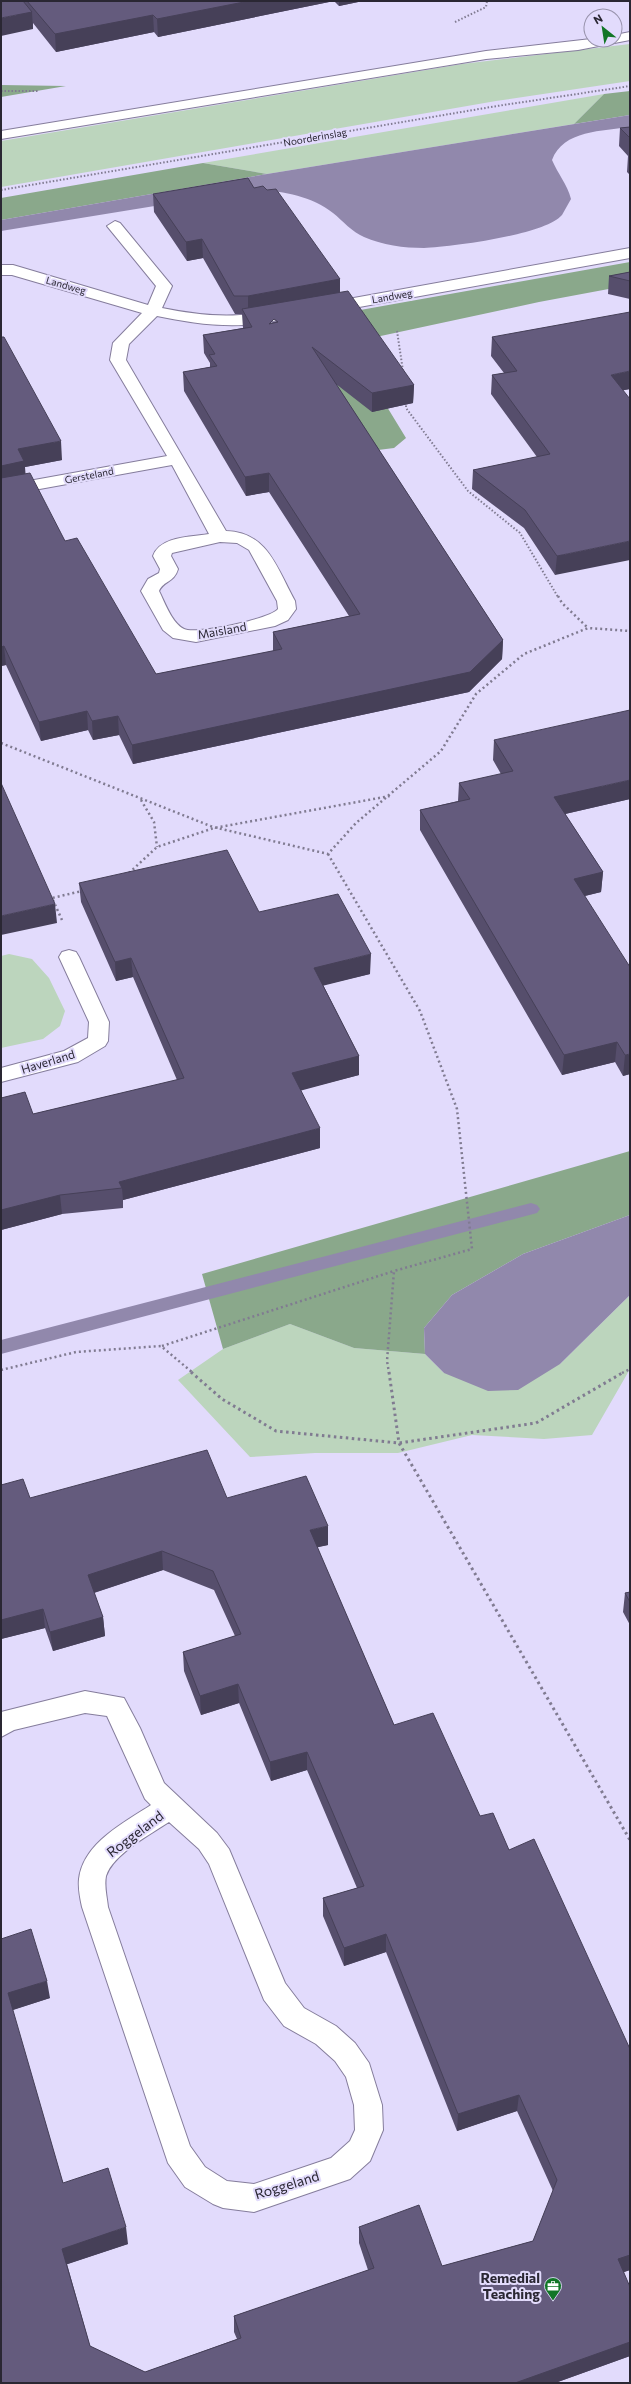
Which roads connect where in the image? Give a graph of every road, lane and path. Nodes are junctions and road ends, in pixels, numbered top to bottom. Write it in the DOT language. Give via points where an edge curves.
graph roads {
  1 [pos="487,1"];
  2 [pos="452,24"];
  3 [pos="583,45"];
  4 [pos="630,86"];
  5 [pos="1,135"];
  6 [pos="1,190"];
  7 [pos="116,226"];
  8 [pos="630,253"];
  9 [pos="1,270"];
  10 [pos="375,299"];
  11 [pos="153,311"];
  12 [pos="308,311"];
  13 [pos="286,315"];
  14 [pos="403,378"];
  15 [pos="406,400"];
  16 [pos="177,459"];
  17 [pos="1,491"];
  18 [pos="220,537"];
  19 [pos="588,628"];
  20 [pos="630,631"];
  21 [pos="1,743"];
  22 [pos="391,796"];
  23 [pos="141,800"];
  24 [pos="214,828"];
  25 [pos="157,848"];
  26 [pos="328,854"];
  27 [pos="125,876"];
  28 [pos="90,889"];
  29 [pos="69,957"];
  30 [pos="1,1075"];
  31 [pos="394,1271"];
  32 [pos="162,1346"];
  33 [pos="630,1369"];
  34 [pos="1,1370"];
  35 [pos="399,1443"];
  36 [pos="1,1726"];
  37 [pos="169,1808"];
  38 [pos="630,1840"];
  1 -- 2 [label="path" via="486,7"];
  3 -- 5 [label="street" via="486,55"];
  4 -- 6 [label="path, Noorderinslag"];
  7 -- 11 [label="street" via="164,286"];
  8 -- 10 [label="street, Landweg"];
  9 -- 11 [label="street, Landweg" via="13,270"];
  10 -- 12 [label="street, Landweg"];
  10 -- 14 [label="path" via="399,334"];
  11 -- 13 [label="street, Landweg" via="205,320 248,321"];
  11 -- 16 [label="street" via="121,343 118,360"];
  15 -- 19 [label="path" via="406,408 468,491 520,533 562,604"];
  16 -- 17 [label="street, Gersteland"];
  16 -- 18 [label="street"];
  18 -- 18 [label="street, Maisland" via="171,546 164,550 162,556 168,569 167,576 154,583 150,591 169,626 179,634 196,637 269,622 282,616 287,609 286,601 256,547 249,540 237,536"];
  19 -- 20 [label="path"];
  19 -- 22 [label="path" via="524,654 476,694 441,751"];
  21 -- 23 [label="path" via="40,755"];
  22 -- 24 [label="path"];
  22 -- 26 [label="path" via="356,823"];
  23 -- 24 [label="path"];
  23 -- 25 [label="path" via="154,822"];
  24 -- 25 [label="path"];
  24 -- 26 [label="path"];
  25 -- 27 [label="path"];
  26 -- 31 [label="path" via="420,1011 457,1109 472,1249"];
  28 -- 29 [label="path" via="52,898 63,922"];
  29 -- 30 [label="street, Haverland" via="99,1022 98,1041 71,1057"];
  31 -- 32 [label="path"];
  31 -- 35 [label="path" via="387,1361"];
  32 -- 34 [label="path" via="76,1352"];
  32 -- 35 [label="path" via="222,1399 276,1431"];
  33 -- 35 [label="path" via="536,1423"];
  35 -- 38 [label="path"];
  36 -- 37 [label="street, Roggeland" via="6,1721 85,1702 115,1706 128,1728 154,1791"];
  37 -- 37 [label="street, Roggeland" via="104,1856 93,1877 95,1907 178,2153 195,2177 223,2194 254,2198 340,2169 360,2151 369,2130 368,2105 359,2072 345,2052 326,2035 294,2017 274,1991 220,1857 208,1841"];
}
